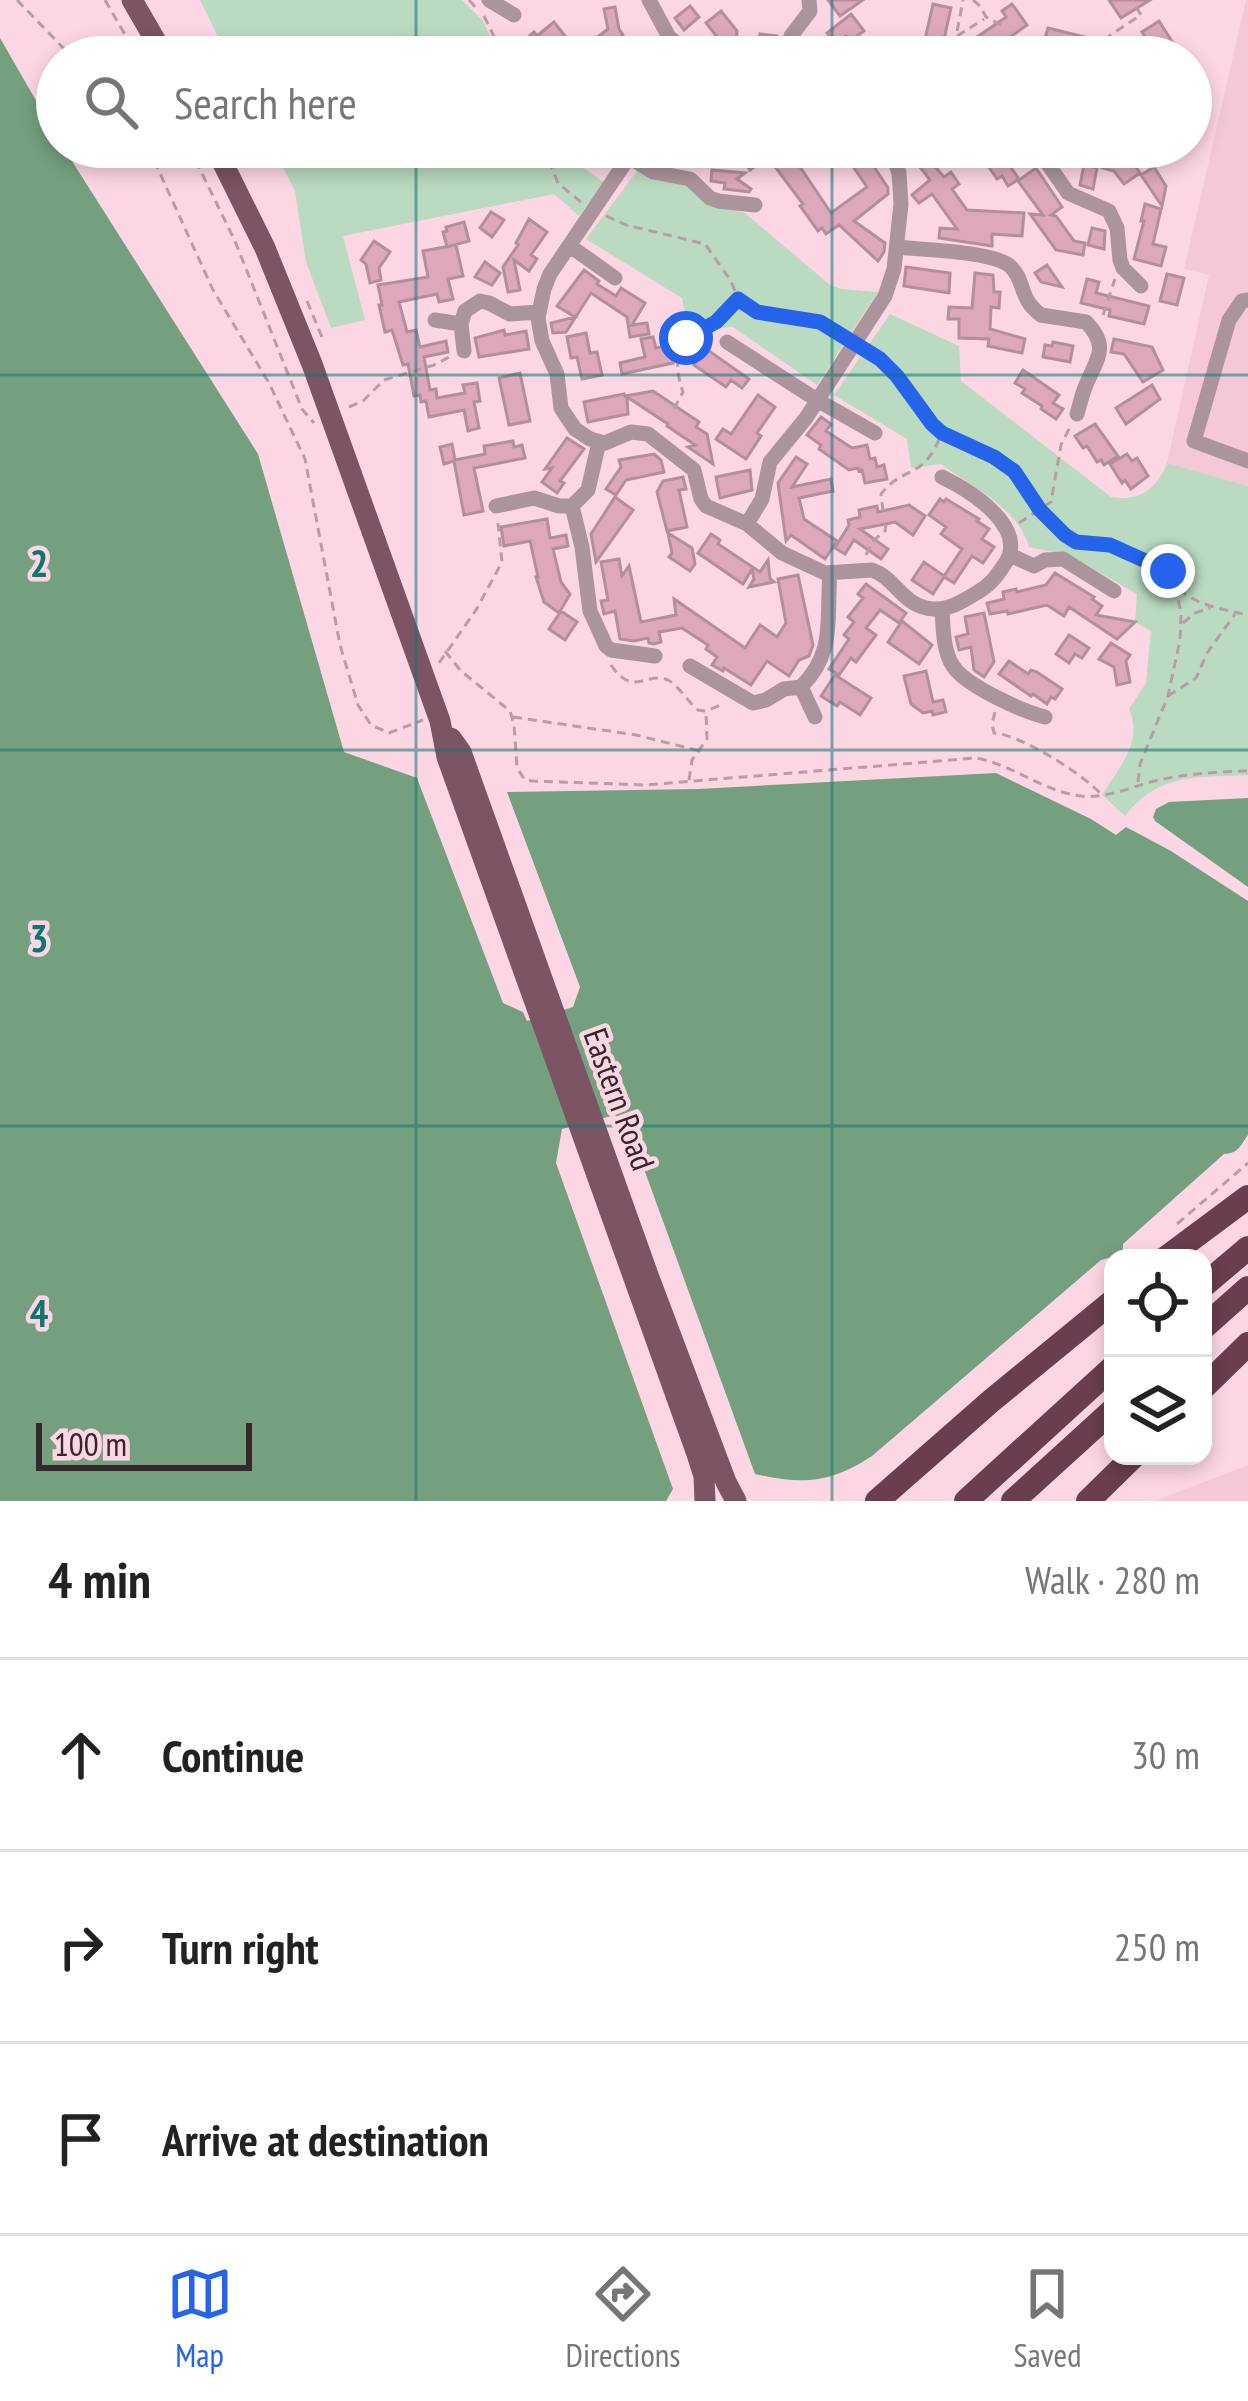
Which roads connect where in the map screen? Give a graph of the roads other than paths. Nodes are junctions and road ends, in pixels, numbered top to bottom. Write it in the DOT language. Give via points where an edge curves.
graph roads {
  1 [pos="132,0"];
  2 [pos="489,0"];
  3 [pos="649,0"];
  4 [pos="809,0"];
  5 [pos="514,15"];
  6 [pos="153,36"];
  7 [pos="669,36"];
  8 [pos="791,36"];
  9 [pos="225,168"];
  10 [pos="621,168"];
  11 [pos="649,168"];
  12 [pos="896,168"];
  13 [pos="1050,168"];
  14 [pos="755,205"];
  15 [pos="570,246"];
  16 [pos="897,248"];
  17 [pos="615,278"];
  18 [pos="1142,286"];
  19 [pos="1248,300"];
  20 [pos="538,312"];
  21 [pos="435,320"];
  22 [pos="458,324"];
  23 [pos="727,342"];
  24 [pos="464,351"];
  25 [pos="817,400"];
  26 [pos="1077,414"];
  27 [pos="874,433"];
  28 [pos="599,442"];
  29 [pos="1248,461"];
  30 [pos="942,477"];
  31 [pos="496,506"];
  32 [pos="572,506"];
  33 [pos="747,524"];
  34 [pos="1012,556"];
  35 [pos="830,574"];
  36 [pos="1114,591"];
  37 [pos="941,610"];
  38 [pos="655,656"];
  39 [pos="690,666"];
  40 [pos="801,687"];
  41 [pos="815,717"];
  42 [pos="1045,717"];
  43 [pos="1248,1197"];
  44 [pos="615,1205"];
  45 [pos="1248,1248"];
  46 [pos="1165,1249"];
  47 [pos="1212,1278"];
  48 [pos="1248,1288"];
  49 [pos="1104,1308"];
  50 [pos="1212,1320"];
  51 [pos="1248,1344"];
  52 [pos="1104,1375"];
  53 [pos="1212,1379"];
  54 [pos="1104,1418"];
  55 [pos="1125,1465"];
  56 [pos="705,1501"];
  57 [pos="736,1501"];
  58 [pos="877,1501"];
  59 [pos="966,1501"];
  60 [pos="1013,1501"];
  61 [pos="1088,1501"];
  1 -- 6 [label="main road"];
  2 -- 5 [label="street"];
  3 -- 7 [label="street"];
  4 -- 8 [label="street"];
  9 -- 44 [label="main road, Eastern Road" via="312,364 432,720 460,752"];
  10 -- 15 [label="street"];
  11 -- 14 [label="street" via="690,179 718,201"];
  12 -- 16 [label="street"];
  13 -- 18 [label="street" via="1068,194 1112,215 1124,268"];
  15 -- 17 [label="street"];
  15 -- 20 [label="street"];
  16 -- 25 [label="street" via="885,296"];
  16 -- 26 [label="street" via="1001,260 1036,311 1093,328 1100,353"];
  19 -- 29 [label="street" via="1229,320 1194,441"];
  20 -- 22 [label="street" via="510,314 480,301"];
  20 -- 28 [label="street" via="561,408 575,429"];
  21 -- 22 [label="street"];
  22 -- 24 [label="street"];
  23 -- 25 [label="street"];
  25 -- 27 [label="street"];
  25 -- 33 [label="street" via="770,462"];
  28 -- 32 [label="street" via="588,490"];
  28 -- 33 [label="street" via="648,434 694,470 701,499"];
  30 -- 34 [label="street" via="1007,530"];
  31 -- 32 [label="street" via="534,498"];
  32 -- 38 [label="street" via="590,611 606,646"];
  33 -- 35 [label="street" via="792,560"];
  34 -- 36 [label="street" via="1034,566 1063,559"];
  34 -- 37 [label="street" via="994,582"];
  35 -- 37 [label="street" via="879,572 896,592"];
  35 -- 40 [label="street" via="826,651"];
  37 -- 42 [label="street" via="953,668 1014,708"];
  39 -- 40 [label="street" via="760,703"];
  40 -- 41 [label="street"];
  43 -- 46 [label="highway"];
  44 -- 56 [label="main road, Eastern Road" via="704,1476"];
  44 -- 57 [label="main road, Eastern Road"];
  45 -- 47 [label="highway"];
  48 -- 50 [label="highway"];
  49 -- 58 [label="highway"];
  51 -- 53 [label="highway"];
  52 -- 59 [label="highway"];
  54 -- 60 [label="highway"];
  55 -- 61 [label="highway"];
}
